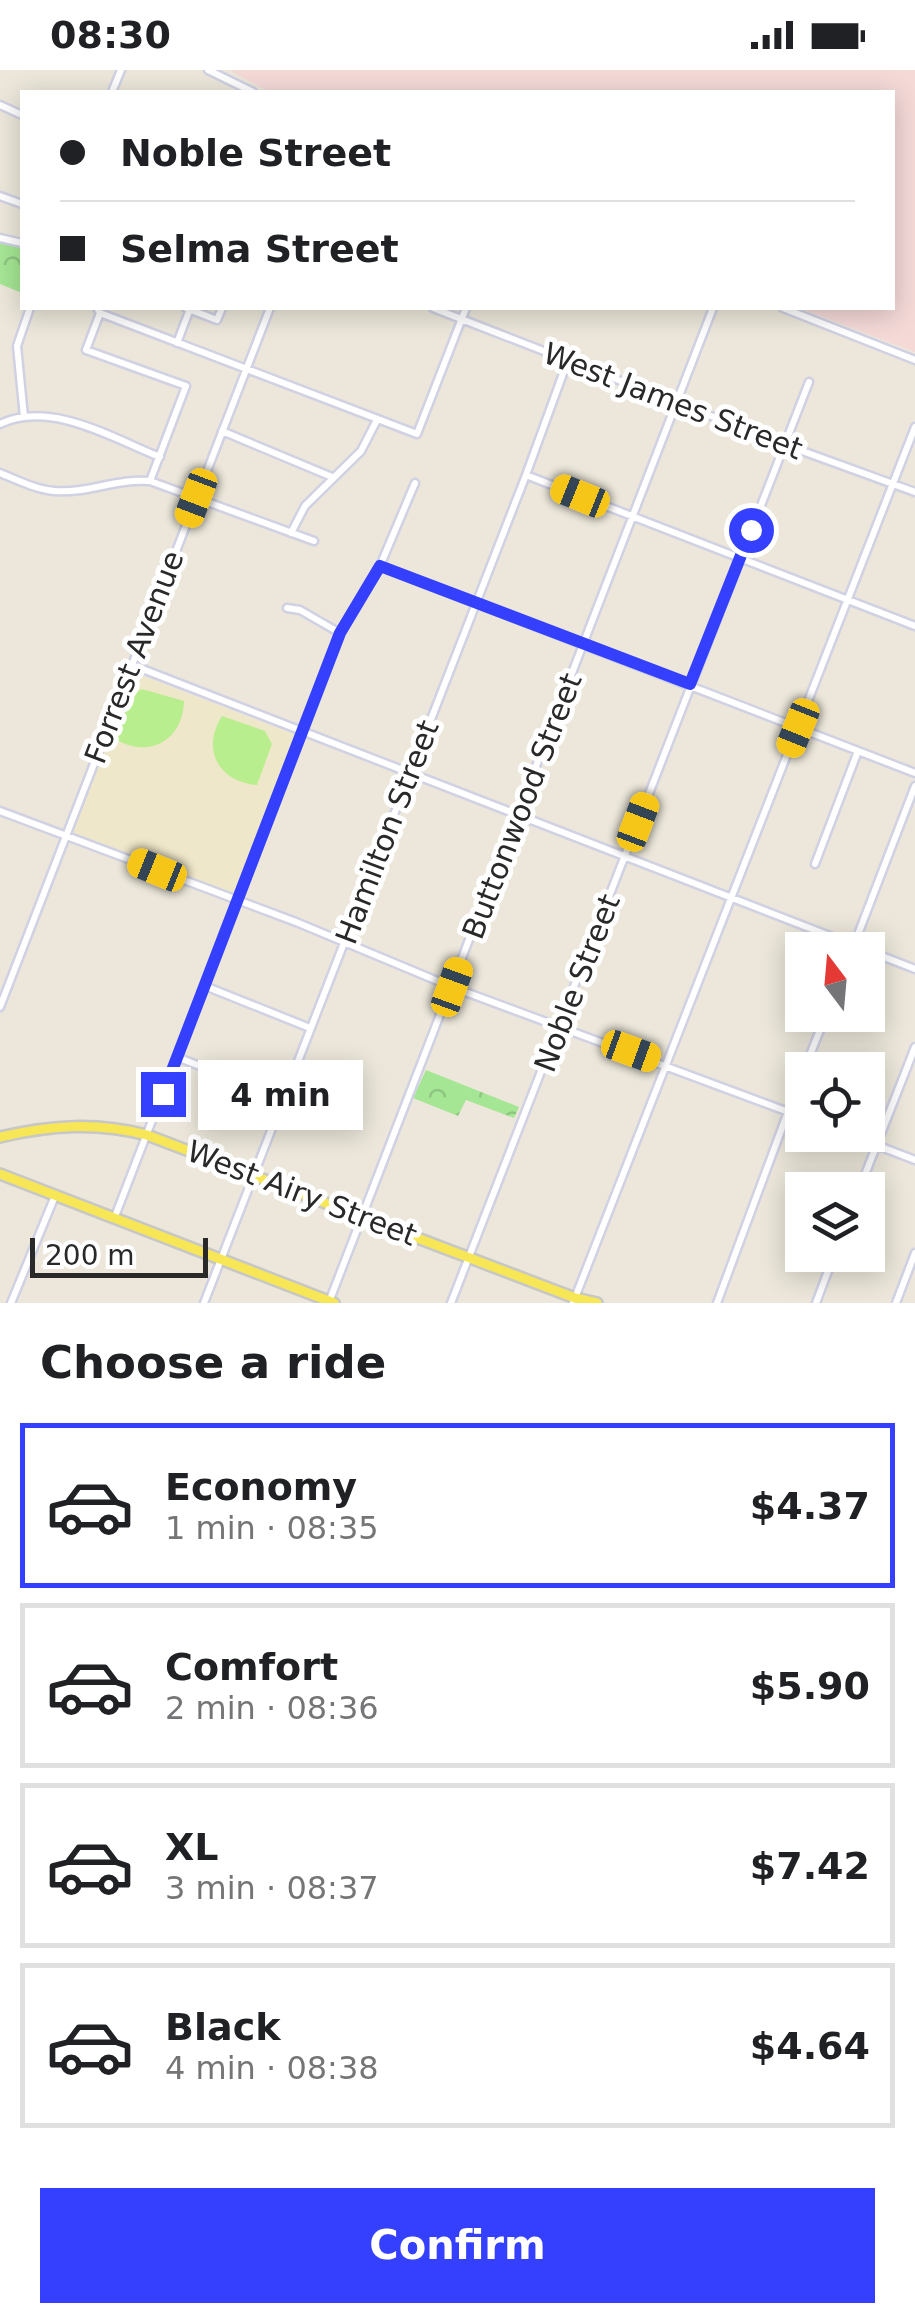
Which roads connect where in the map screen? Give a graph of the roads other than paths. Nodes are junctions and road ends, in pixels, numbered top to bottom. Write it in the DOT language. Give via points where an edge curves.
graph roads {
  1 [pos="208,70"];
  2 [pos="249,90"];
  3 [pos="29,310"];
  4 [pos="99,310"];
  5 [pos="187,310"];
  6 [pos="200,310"];
  7 [pos="221,310"];
  8 [pos="269,310"];
  9 [pos="438,310"];
  10 [pos="465,310"];
  11 [pos="712,310"];
  12 [pos="788,310"];
  13 [pos="462,319"];
  14 [pos="177,344"];
  15 [pos="568,360"];
  16 [pos="915,360"];
  17 [pos="246,370"];
  18 [pos="809,382"];
  19 [pos="677,402"];
  20 [pos="24,417"];
  21 [pos="377,420"];
  22 [pos="0,424"];
  23 [pos="915,426"];
  24 [pos="222,431"];
  25 [pos="783,444"];
  26 [pos="160,457"];
  27 [pos="0,473"];
  28 [pos="526,476"];
  29 [pos="332,477"];
  30 [pos="150,481"];
  31 [pos="415,483"];
  32 [pos="892,484"];
  33 [pos="915,492"];
  34 [pos="196,498"];
  35 [pos="632,517"];
  36 [pos="292,533"];
  37 [pos="314,541"];
  38 [pos="740,558"];
  39 [pos="380,566"];
  40 [pos="847,601"];
  41 [pos="476,604"];
  42 [pos="286,608"];
  43 [pos="915,626"];
  44 [pos="340,633"];
  45 [pos="584,646"];
  46 [pos="132,665"];
  47 [pos="690,684"];
  48 [pos="798,728"];
  49 [pos="301,732"];
  50 [pos="858,751"];
  51 [pos="409,773"];
  52 [pos="915,773"];
  53 [pos="915,786"];
  54 [pos="0,811"];
  55 [pos="518,815"];
  56 [pos="66,834"];
  57 [pos="624,856"];
  58 [pos="816,864"];
  59 [pos="732,897"];
  60 [pos="238,902"];
  61 [pos="817,932"];
  62 [pos="859,932"];
  63 [pos="345,944"];
  64 [pos="885,958"];
  65 [pos="915,968"];
  66 [pos="204,986"];
  67 [pos="452,987"];
  68 [pos="0,1007"];
  69 [pos="560,1026"];
  70 [pos="310,1028"];
  71 [pos="915,1047"];
  72 [pos="177,1056"];
  73 [pos="666,1064"];
  74 [pos="285,1100"];
  75 [pos="785,1109"];
  76 [pos="785,1122"];
  77 [pos="885,1122"];
  78 [pos="148,1134"];
  79 [pos="0,1138"];
  80 [pos="885,1148"];
  81 [pos="915,1160"];
  82 [pos="0,1174"];
  83 [pos="254,1174"];
  84 [pos="56,1196"];
  85 [pos="362,1216"];
  86 [pos="114,1219"];
  87 [pos="915,1253"];
  88 [pos="470,1256"];
  89 [pos="221,1260"];
  90 [pos="828,1272"];
  91 [pos="574,1301"];
  92 [pos="330,1302"];
  93 [pos="11,1303"];
  94 [pos="204,1303"];
  95 [pos="451,1303"];
  96 [pos="598,1303"];
  97 [pos="717,1303"];
  98 [pos="816,1303"];
  99 [pos="896,1303"];
  1 -- 2 [label="street"];
  3 -- 20 [label="street" via="16,346"];
  4 -- 14 [label="street"];
  4 -- 26 [label="street" via="86,350 186,386"];
  5 -- 14 [label="street"];
  6 -- 7 [label="street" via="217,320"];
  8 -- 17 [label="street, Forrest Avenue"];
  9 -- 13 [label="street, West James Street"];
  10 -- 13 [label="street"];
  11 -- 19 [label="street, Buttonwood Street"];
  12 -- 16 [label="street"];
  13 -- 15 [label="street, West James Street"];
  13 -- 21 [label="street" via="417,434"];
  14 -- 17 [label="street"];
  15 -- 19 [label="street, West James Street"];
  15 -- 28 [label="street, Hamilton Street"];
  17 -- 21 [label="street"];
  17 -- 24 [label="street, Forrest Avenue"];
  18 -- 25 [label="street, Noble Street"];
  19 -- 25 [label="street, West James Street"];
  19 -- 35 [label="street, Buttonwood Street"];
  20 -- 22 [label="street"];
  20 -- 26 [label="street" via="56,417"];
  21 -- 29 [label="street" via="361,451"];
  23 -- 32 [label="street"];
  24 -- 29 [label="street"];
  24 -- 34 [label="street, Forrest Avenue"];
  25 -- 32 [label="street, West James Street"];
  25 -- 38 [label="street, Noble Street"];
  26 -- 30 [label="street"];
  27 -- 30 [label="street" via="55,491"];
  28 -- 35 [label="street"];
  28 -- 41 [label="street, Hamilton Street"];
  29 -- 36 [label="street" via="305,506"];
  30 -- 34 [label="street"];
  31 -- 39 [label="street"];
  32 -- 33 [label="street, West James Street"];
  32 -- 40 [label="street"];
  34 -- 36 [label="street"];
  34 -- 46 [label="street, Forrest Avenue"];
  35 -- 38 [label="street"];
  35 -- 45 [label="street, Buttonwood Street"];
  36 -- 37 [label="street"];
  38 -- 40 [label="street"];
  38 -- 47 [label="street, Noble Street"];
  39 -- 41 [label="street"];
  39 -- 44 [label="street"];
  40 -- 43 [label="street"];
  40 -- 48 [label="street"];
  41 -- 45 [label="street"];
  41 -- 51 [label="street, Hamilton Street"];
  42 -- 44 [label="street"];
  44 -- 49 [label="street"];
  45 -- 47 [label="street"];
  45 -- 55 [label="street, Buttonwood Street"];
  46 -- 49 [label="street"];
  46 -- 56 [label="street, Forrest Avenue"];
  47 -- 48 [label="street"];
  47 -- 57 [label="street, Noble Street"];
  48 -- 50 [label="street"];
  48 -- 59 [label="street"];
  49 -- 51 [label="street"];
  49 -- 60 [label="street"];
  50 -- 52 [label="street"];
  50 -- 58 [label="street"];
  51 -- 55 [label="street"];
  51 -- 63 [label="street, Hamilton Street"];
  53 -- 62 [label="street"];
  54 -- 56 [label="street"];
  55 -- 57 [label="street"];
  55 -- 67 [label="street, Buttonwood Street"];
  56 -- 60 [label="street"];
  56 -- 68 [label="street, Forrest Avenue"];
  57 -- 59 [label="street"];
  57 -- 69 [label="street, Noble Street"];
  59 -- 61 [label="street"];
  59 -- 73 [label="street"];
  60 -- 63 [label="street"];
  60 -- 66 [label="street"];
  63 -- 67 [label="street"];
  63 -- 70 [label="street, Hamilton Street"];
  64 -- 65 [label="street"];
  66 -- 70 [label="street"];
  66 -- 72 [label="street"];
  67 -- 69 [label="street"];
  67 -- 85 [label="street, Buttonwood Street"];
  69 -- 73 [label="street"];
  69 -- 88 [label="street, Noble Street"];
  70 -- 74 [label="street, Hamilton Street"];
  71 -- 77 [label="street"];
  72 -- 74 [label="street"];
  72 -- 78 [label="street"];
  73 -- 75 [label="street"];
  73 -- 91 [label="street"];
  74 -- 83 [label="street, Hamilton Street"];
  76 -- 97 [label="street"];
  78 -- 79 [label="main road, West Airy Street" via="71,1125"];
  78 -- 83 [label="main road, West Airy Street"];
  78 -- 86 [label="street"];
  80 -- 81 [label="street"];
  82 -- 84 [label="main road"];
  83 -- 85 [label="main road, West Airy Street"];
  83 -- 89 [label="street, Hamilton Street"];
  84 -- 86 [label="main road"];
  84 -- 93 [label="street"];
  85 -- 88 [label="main road, West Airy Street"];
  85 -- 92 [label="street, Buttonwood Street"];
  86 -- 89 [label="main road"];
  87 -- 99 [label="street"];
  88 -- 91 [label="main road, West Airy Street"];
  88 -- 95 [label="street, Noble Street"];
  89 -- 92 [label="main road"];
  89 -- 94 [label="street, Hamilton Street"];
  90 -- 98 [label="street"];
  91 -- 96 [label="main road, West Airy Street"];
}
